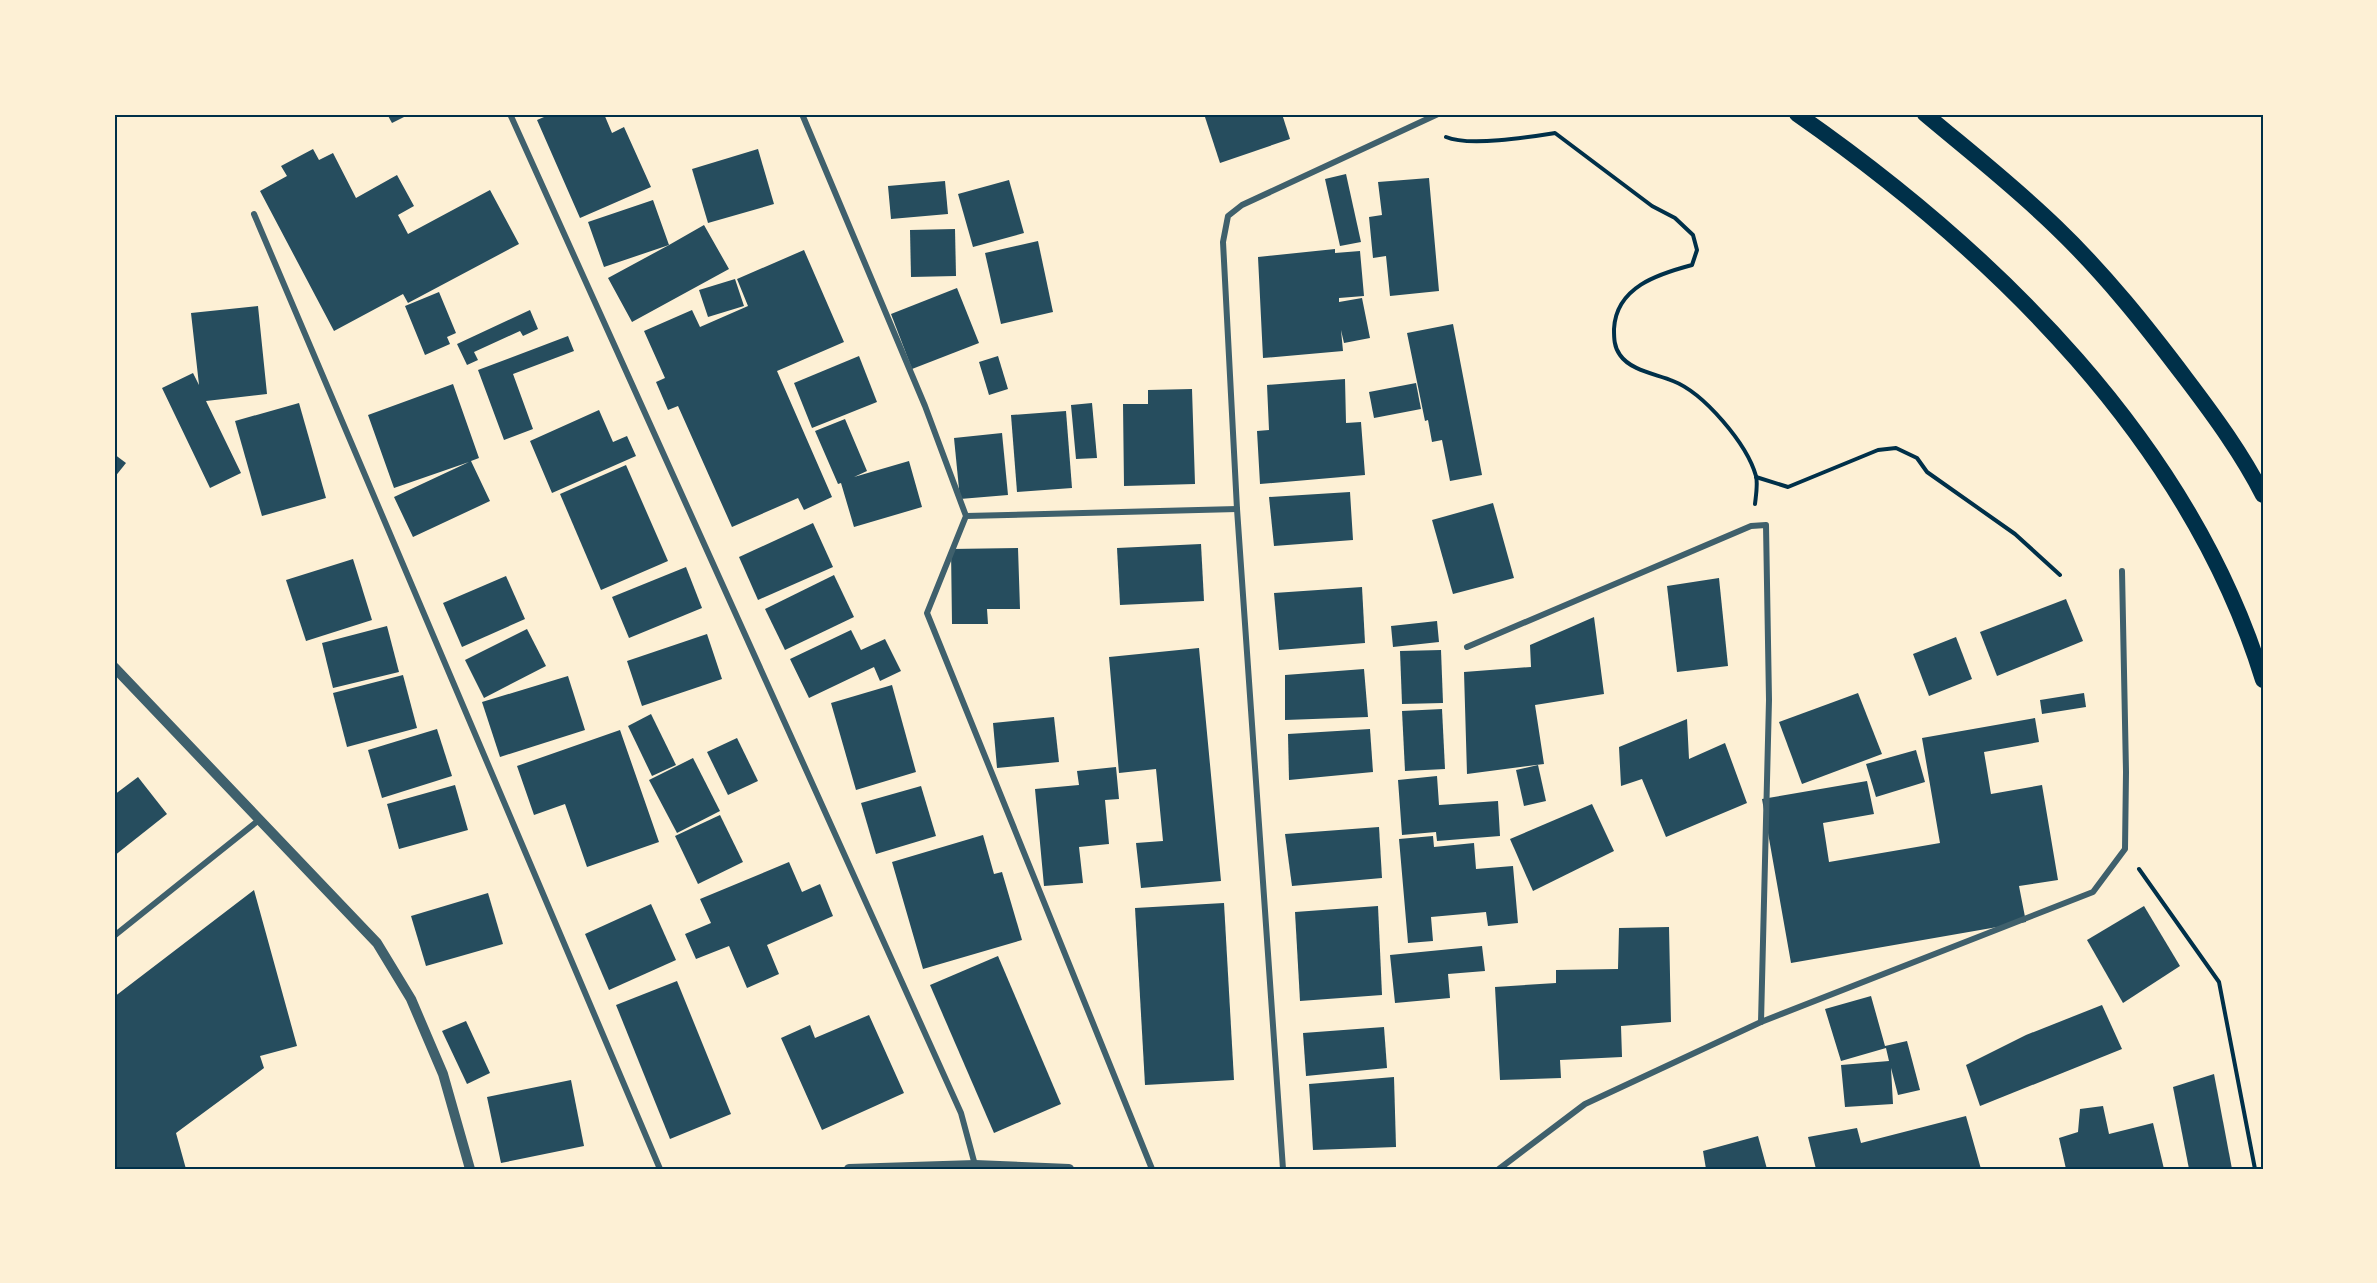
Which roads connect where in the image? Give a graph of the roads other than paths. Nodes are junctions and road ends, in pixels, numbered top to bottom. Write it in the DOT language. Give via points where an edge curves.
graph roads {
  1 [pos="510,114"];
  2 [pos="802,114"];
  3 [pos="1438,114"];
  4 [pos="1797,114"];
  5 [pos="1925,114"];
  6 [pos="254,214"];
  7 [pos="2263,495"];
  8 [pos="1237,509"];
  9 [pos="966,516"];
  10 [pos="2122,571"];
  11 [pos="1467,647"];
  12 [pos="114,667"];
  13 [pos="2263,680"];
  14 [pos="259,820"];
  15 [pos="114,936"];
  16 [pos="1761,1022"];
  17 [pos="976,1167"];
  18 [pos="470,1169"];
  19 [pos="660,1169"];
  20 [pos="849,1169"];
  21 [pos="1069,1169"];
  22 [pos="1152,1169"];
  23 [pos="1282,1169"];
  24 [pos="1499,1169"];
  1 -- 17 [label="street" via="956,1102"];
  2 -- 9 [label="street" via="925,406"];
  3 -- 8 [label="street" via="1242,205 1228,216 1223,242"];
  4 -- 13 [label="highway" via="1875,171 1977,259 2029,307 2118,409 2198,532 2232,597"];
  5 -- 7 [label="highway" via="2057,228 2109,283 2206,405"];
  6 -- 19 [label="street"];
  8 -- 9 [label="street"];
  8 -- 23 [label="street"];
  9 -- 22 [label="street" via="927,613"];
  10 -- 16 [label="street" via="2125,849 2092,892"];
  11 -- 16 [label="street" via="1755,526 1766,525 1769,700"];
  12 -- 14 [label="street"];
  14 -- 15 [label="street"];
  14 -- 18 [label="street" via="377,943 411,999 443,1074"];
  16 -- 24 [label="street" via="1584,1104"];
  17 -- 20 [label="street"];
  17 -- 21 [label="street"];
}
